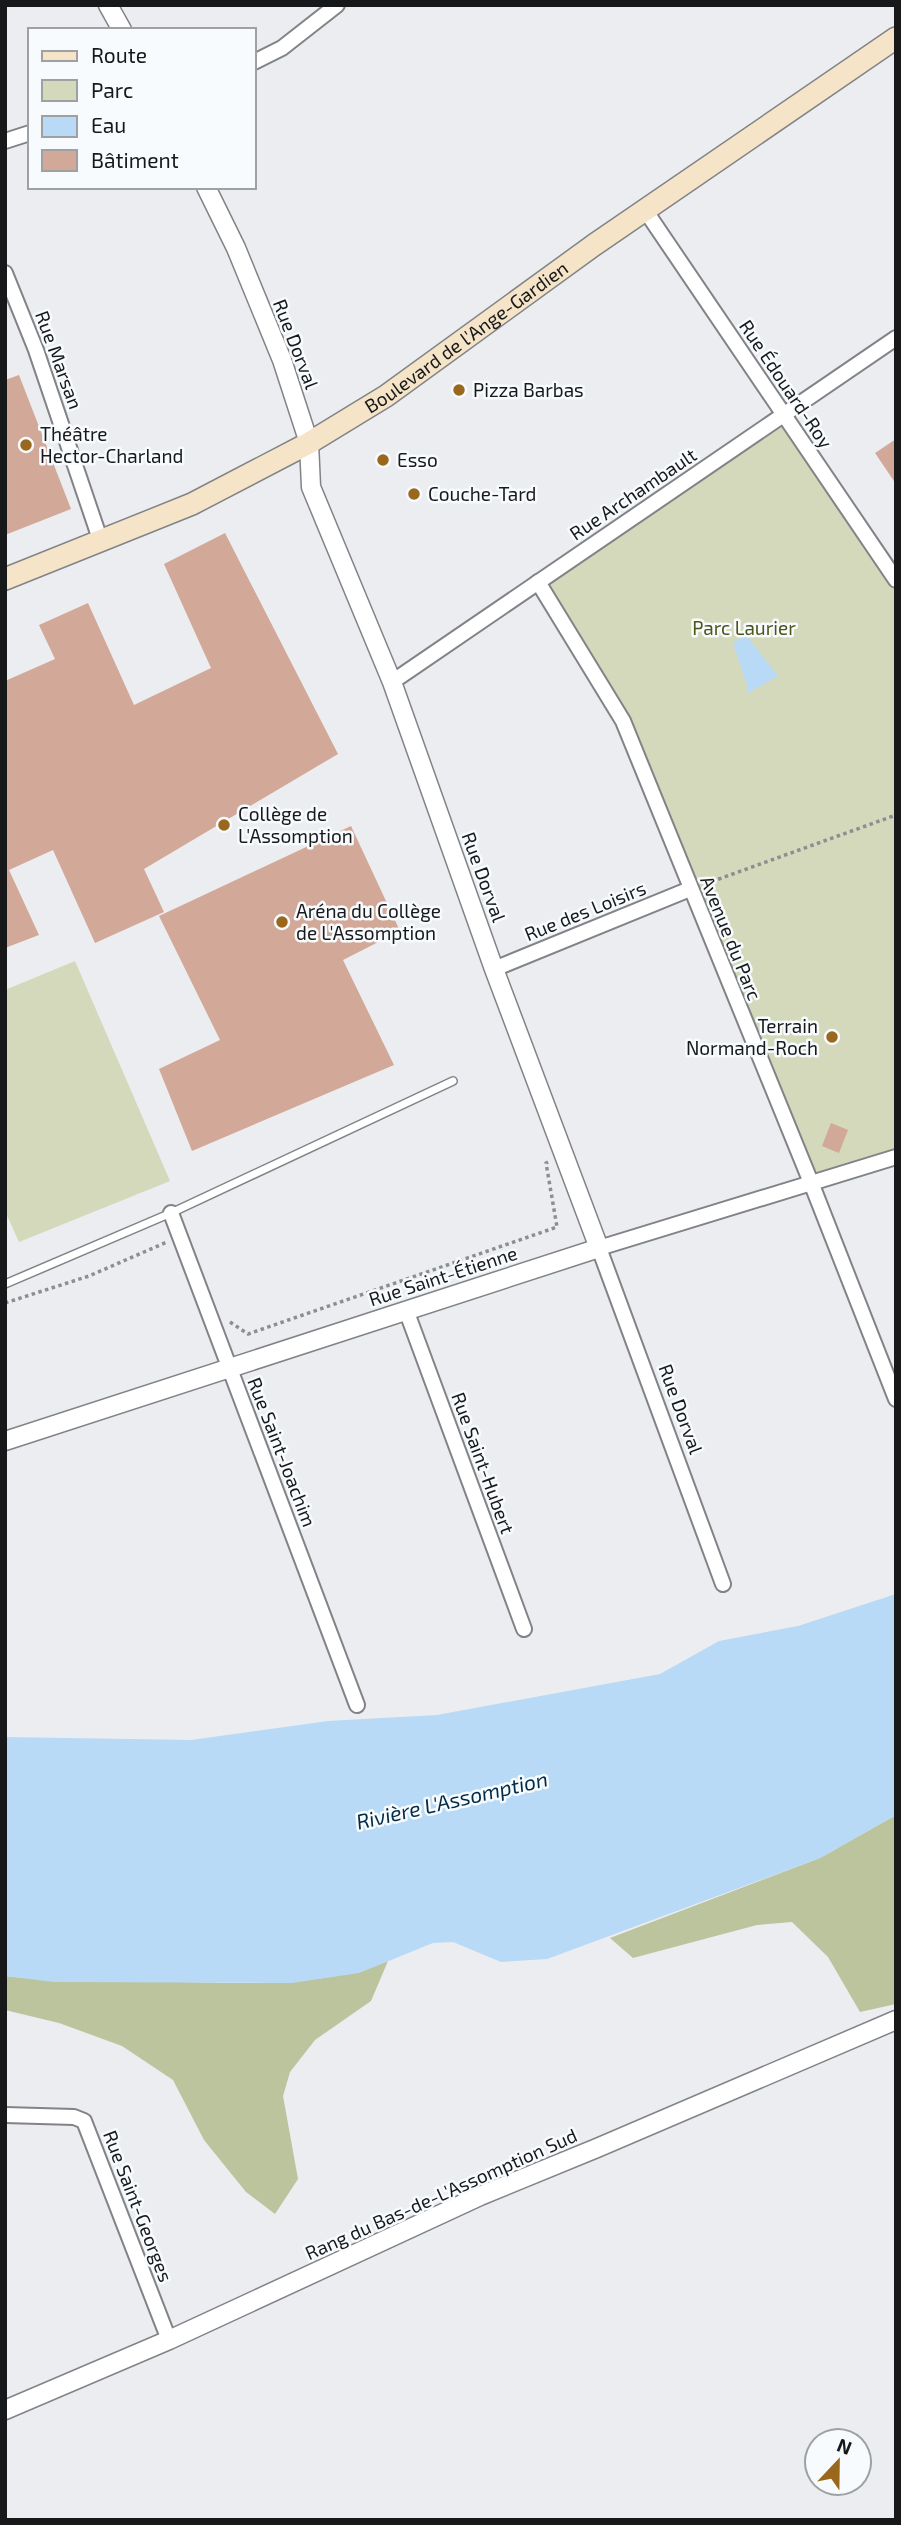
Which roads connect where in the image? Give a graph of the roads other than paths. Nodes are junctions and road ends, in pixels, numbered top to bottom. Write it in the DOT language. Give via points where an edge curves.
graph roads {
  1 [pos="108,5"];
  2 [pos="337,5"];
  3 [pos="121,28"];
  4 [pos="896,38"];
  5 [pos="256,61"];
  6 [pos="28,134"];
  7 [pos="5,141"];
  8 [pos="207,189"];
  9 [pos="645,210"];
  10 [pos="5,272"];
  11 [pos="896,338"];
  12 [pos="783,414"];
  13 [pos="309,443"];
  14 [pos="101,542"];
  15 [pos="5,579"];
  16 [pos="896,580"];
  17 [pos="538,582"];
  18 [pos="391,682"];
  19 [pos="690,889"];
  20 [pos="494,969"];
  21 [pos="453,1081"];
  22 [pos="896,1157"];
  23 [pos="812,1185"];
  24 [pos="171,1213"];
  25 [pos="599,1248"];
  26 [pos="5,1284"];
  27 [pos="406,1310"];
  28 [pos="230,1369"];
  29 [pos="896,1399"];
  30 [pos="5,1441"];
  31 [pos="723,1584"];
  32 [pos="524,1629"];
  33 [pos="357,1705"];
  34 [pos="896,2020"];
  35 [pos="5,2115"];
  36 [pos="169,2340"];
  37 [pos="5,2410"];
  1 -- 3 [label="street"];
  2 -- 5 [label="street" via="282,48"];
  4 -- 9 [label="main road, Boulevard de l'Ange-Gardien"];
  6 -- 7 [label="street"];
  8 -- 13 [label="street, Rue Dorval" via="282,360"];
  9 -- 12 [label="street, Rue Édouard-Roy"];
  9 -- 13 [label="main road, Boulevard de l'Ange-Gardien" via="386,396"];
  10 -- 14 [label="street, Rue Marsan"];
  11 -- 12 [label="street, Rue Archambault"];
  12 -- 16 [label="street, Rue Édouard-Roy"];
  12 -- 17 [label="street, Rue Archambault"];
  13 -- 14 [label="main road, Boulevard de l'Ange-Gardien" via="192,504"];
  13 -- 18 [label="street, Rue Dorval" via="311,487"];
  14 -- 15 [label="main road, Boulevard de l'Ange-Gardien"];
  17 -- 18 [label="street, Rue Archambault"];
  17 -- 19 [label="street, Avenue du Parc" via="623,721"];
  18 -- 20 [label="street, Rue Dorval"];
  19 -- 20 [label="street, Rue des Loisirs"];
  19 -- 23 [label="street, Avenue du Parc"];
  20 -- 25 [label="street, Rue Dorval"];
  21 -- 24 [label="lane"];
  22 -- 23 [label="street, Rue Saint-Étienne"];
  23 -- 25 [label="street, Rue Saint-Étienne"];
  23 -- 29 [label="street, Avenue du Parc"];
  24 -- 26 [label="lane"];
  24 -- 28 [label="street, Rue Saint-Joachim"];
  25 -- 27 [label="street, Rue Saint-Étienne"];
  25 -- 31 [label="street, Rue Dorval"];
  27 -- 28 [label="street, Rue Saint-Étienne"];
  27 -- 32 [label="street, Rue Saint-Hubert"];
  28 -- 30 [label="street, Rue Saint-Étienne"];
  28 -- 33 [label="street, Rue Saint-Joachim"];
  34 -- 36 [label="street, Rang du Bas-de-L'Assomption Sud" via="480,2196"];
  35 -- 36 [label="street, Rue Saint-Georges" via="84,2121"];
  36 -- 37 [label="street, Rang du Bas-de-L'Assomption Sud"];
}
